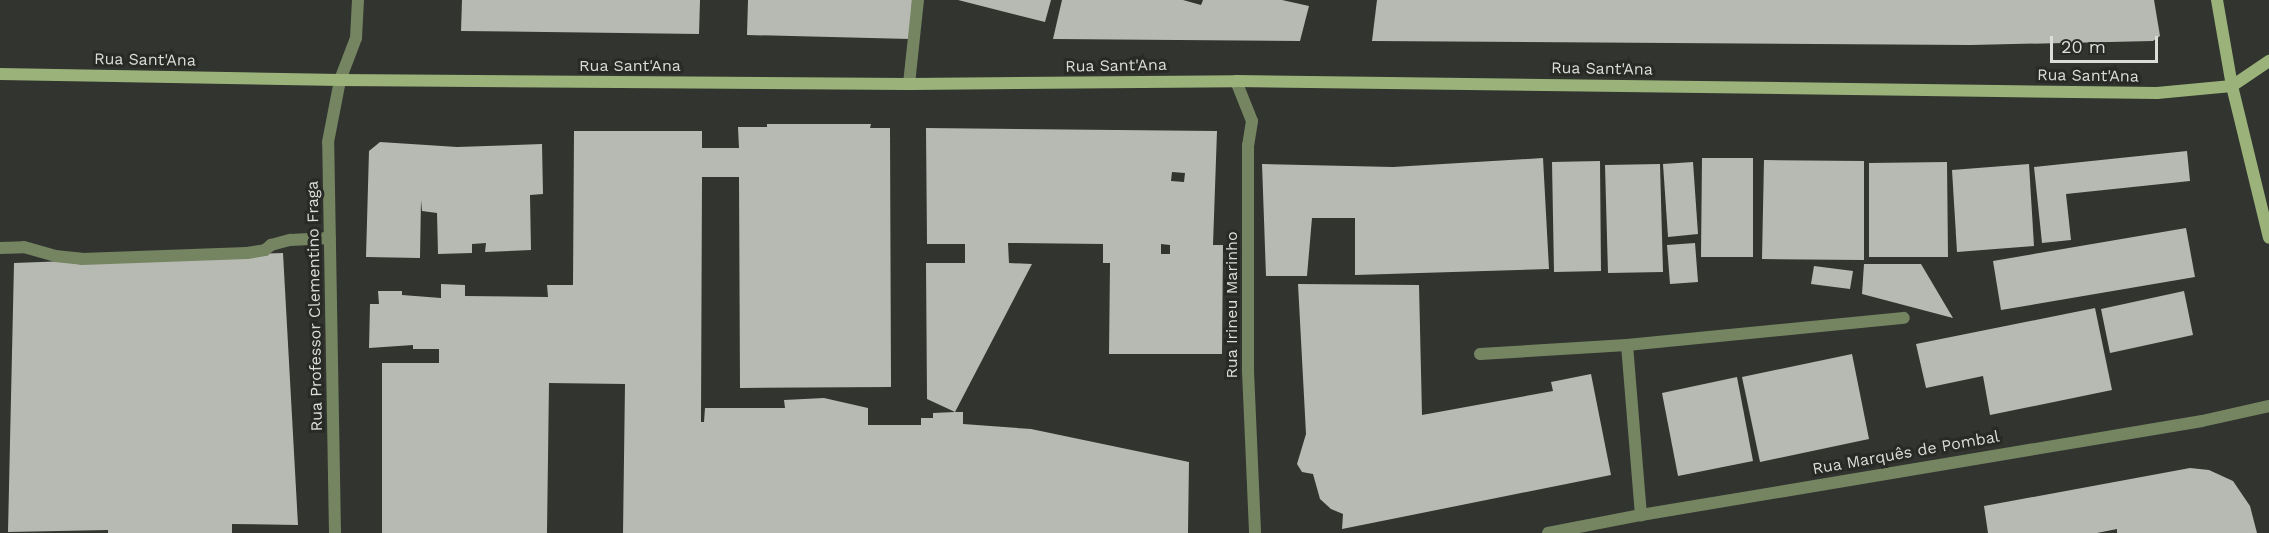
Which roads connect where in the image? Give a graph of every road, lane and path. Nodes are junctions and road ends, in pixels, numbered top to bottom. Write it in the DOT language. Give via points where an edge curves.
graph roads {
  1 [pos="358,0"];
  2 [pos="918,0"];
  3 [pos="2217,0"];
  4 [pos="2269,61"];
  5 [pos="0,74"];
  6 [pos="340,80"];
  7 [pos="1236,81"];
  8 [pos="909,84"];
  9 [pos="2232,86"];
  10 [pos="330,238"];
  11 [pos="2269,238"];
  12 [pos="0,248"];
  13 [pos="1904,318"];
  14 [pos="1627,345"];
  15 [pos="1480,354"];
  16 [pos="2269,406"];
  17 [pos="1641,514"];
  18 [pos="335,533"];
  19 [pos="1255,533"];
  20 [pos="1548,533"];
  1 -- 6 [label="street, Rua Professor Clementino Fraga" via="356,38"];
  2 -- 8 [label="street"];
  3 -- 9 [label="main road"];
  4 -- 9 [label="main road"];
  5 -- 6 [label="main road, Rua Sant'Ana"];
  6 -- 8 [label="main road, Rua Sant'Ana"];
  6 -- 10 [label="street, Rua Professor Clementino Fraga" via="328,142"];
  7 -- 8 [label="main road, Rua Sant'Ana"];
  7 -- 9 [label="main road, Rua Sant'Ana" via="2157,93"];
  7 -- 19 [label="street, Rua Irineu Marinho" via="1252,121 1248,145 1248,371"];
  9 -- 11 [label="main road"];
  10 -- 12 [label="street" via="290,240 247,253 82,259 24,248"];
  10 -- 18 [label="street, Rua Professor Clementino Fraga"];
  13 -- 14 [label="street"];
  14 -- 15 [label="street"];
  14 -- 17 [label="street"];
  16 -- 17 [label="street, Rua Marquês de Pombal" via="2202,421"];
  17 -- 20 [label="street, Rua Marquês de Pombal"];
}
